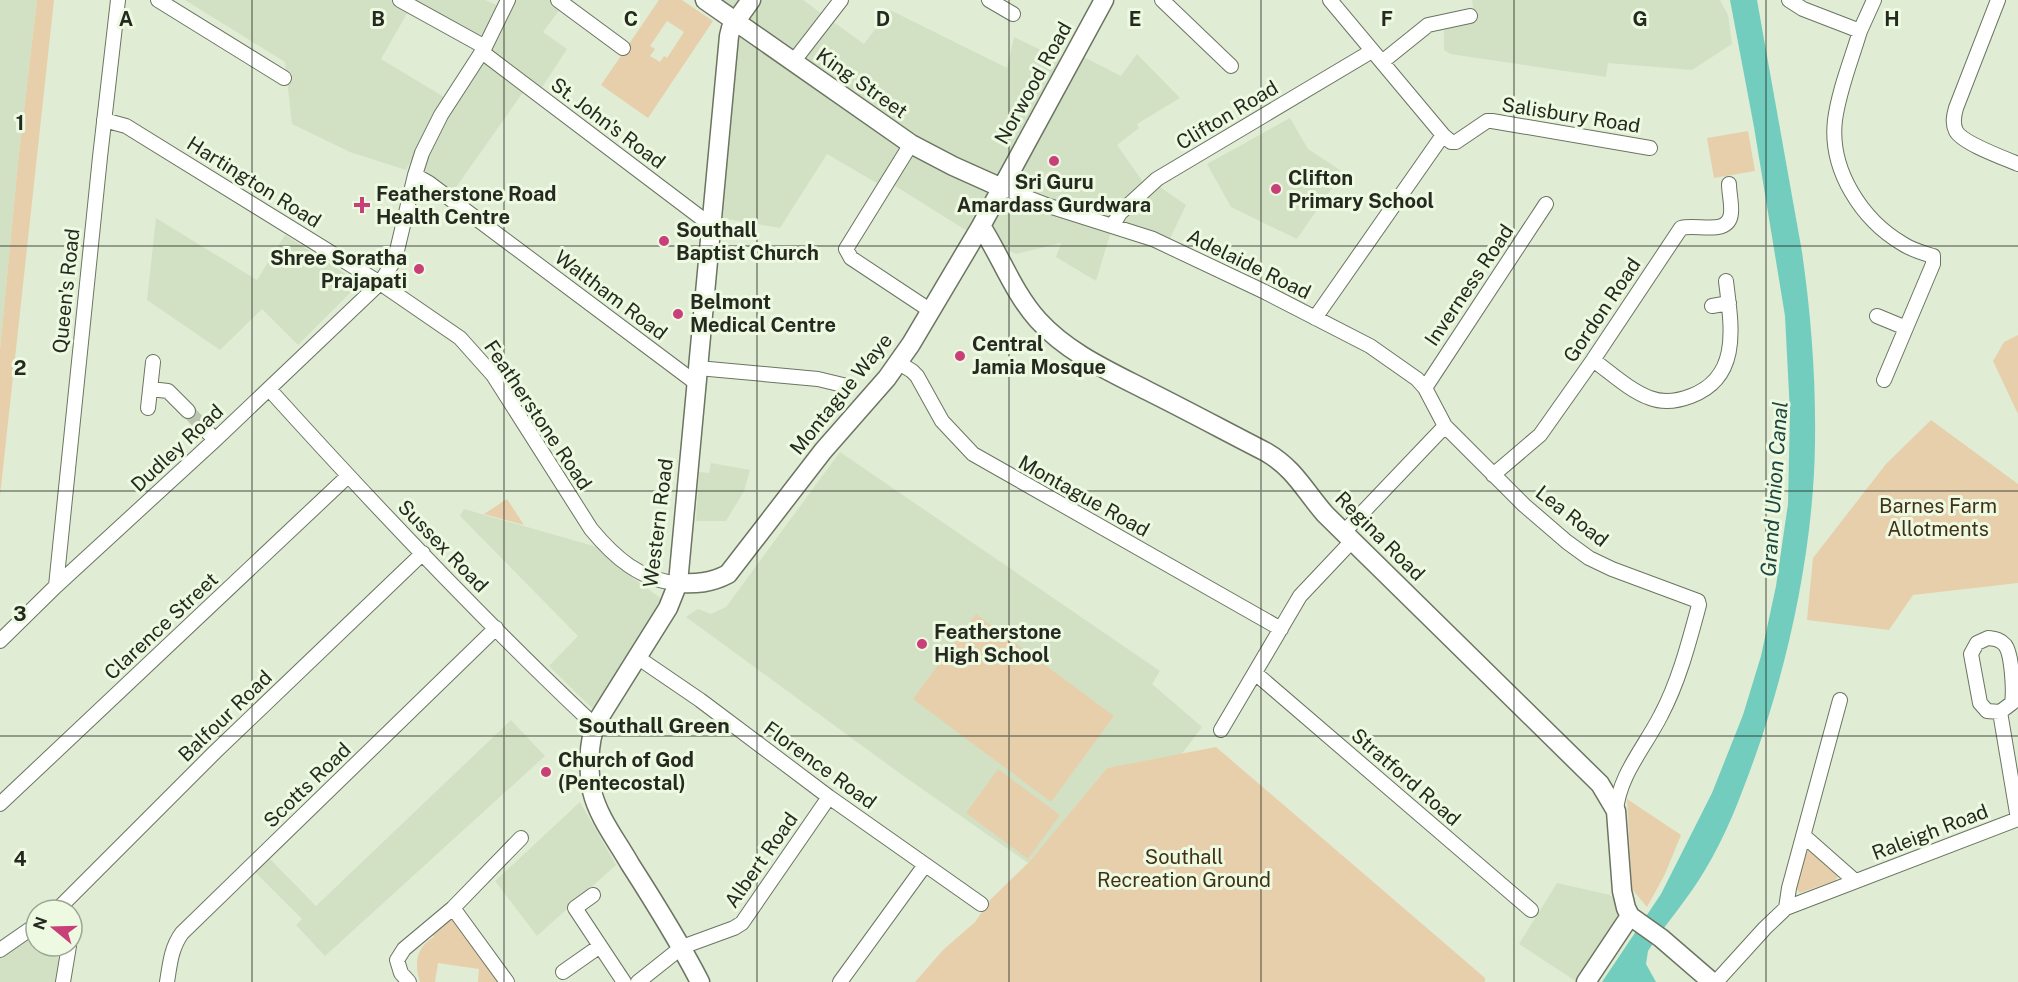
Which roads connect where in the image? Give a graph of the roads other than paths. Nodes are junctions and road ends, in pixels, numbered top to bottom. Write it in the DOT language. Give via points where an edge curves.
graph roads {
  1 [pos="118,0"];
  2 [pos="158,0"];
  3 [pos="400,0"];
  4 [pos="508,0"];
  5 [pos="558,0"];
  6 [pos="705,0"];
  7 [pos="751,0"];
  8 [pos="841,0"];
  9 [pos="989,0"];
  10 [pos="1104,0"];
  11 [pos="1162,0"];
  12 [pos="1330,0"];
  13 [pos="1789,0"];
  14 [pos="1874,0"];
  15 [pos="1998,0"];
  16 [pos="1013,14"];
  17 [pos="1470,16"];
  18 [pos="735,21"];
  19 [pos="1860,31"];
  20 [pos="623,48"];
  21 [pos="484,50"];
  22 [pos="793,62"];
  23 [pos="1381,62"];
  24 [pos="1231,66"];
  25 [pos="284,78"];
  26 [pos="104,120"];
  27 [pos="1443,135"];
  28 [pos="911,144"];
  29 [pos="1650,148"];
  30 [pos="2018,164"];
  31 [pos="415,175"];
  32 [pos="1729,184"];
  33 [pos="1002,188"];
  34 [pos="1546,204"];
  35 [pos="712,222"];
  36 [pos="1113,225"];
  37 [pos="981,226"];
  38 [pos="967,250"];
  39 [pos="1001,259"];
  40 [pos="1726,281"];
  41 [pos="380,284"];
  42 [pos="1729,303"];
  43 [pos="1712,306"];
  44 [pos="931,311"];
  45 [pos="1877,316"];
  46 [pos="1315,318"];
  47 [pos="1906,327"];
  48 [pos="1593,360"];
  49 [pos="153,362"];
  50 [pos="899,363"];
  51 [pos="697,375"];
  52 [pos="1884,380"];
  53 [pos="847,386"];
  54 [pos="1425,388"];
  55 [pos="150,389"];
  56 [pos="269,389"];
  57 [pos="148,408"];
  58 [pos="188,411"];
  59 [pos="1445,426"];
  60 [pos="203,427"];
  61 [pos="215,440"];
  62 [pos="1493,475"];
  63 [pos="348,476"];
  64 [pos="1348,536"];
  65 [pos="423,553"];
  66 [pos="678,583"];
  67 [pos="56,586"];
  68 [pos="496,628"];
  69 [pos="1281,629"];
  70 [pos="0,641"];
  71 [pos="637,657"];
  72 [pos="1255,673"];
  73 [pos="1840,700"];
  74 [pos="2000,712"];
  75 [pos="596,723"];
  76 [pos="1221,730"];
  77 [pos="1592,776"];
  78 [pos="1625,776"];
  79 [pos="829,797"];
  80 [pos="0,804"];
  81 [pos="1616,811"];
  82 [pos="2018,819"];
  83 [pos="1804,836"];
  84 [pos="521,838"];
  85 [pos="925,865"];
  86 [pos="1855,881"];
  87 [pos="593,895"];
  88 [pos="70,898"];
  89 [pos="981,904"];
  90 [pos="453,908"];
  91 [pos="1786,908"];
  92 [pos="1530,910"];
  93 [pos="1634,918"];
  94 [pos="24,933"];
  95 [pos="600,946"];
  96 [pos="682,947"];
  97 [pos="0,950"];
  98 [pos="67,958"];
  99 [pos="563,972"];
  100 [pos="63,982"];
  101 [pos="167,982"];
  102 [pos="409,982"];
  103 [pos="507,982"];
  104 [pos="624,982"];
  105 [pos="638,982"];
  106 [pos="700,982"];
  107 [pos="840,982"];
  108 [pos="1586,982"];
  109 [pos="1714,982"];
  1 -- 26 [label="street, Queen's Road"];
  2 -- 25 [label="street"];
  3 -- 21 [label="street, St. John's Road"];
  4 -- 21 [label="street"];
  5 -- 20 [label="street"];
  6 -- 18 [label="street, King Street"];
  7 -- 18 [label="street"];
  8 -- 22 [label="street"];
  9 -- 16 [label="street"];
  10 -- 33 [label="street, Norwood Road"];
  11 -- 24 [label="street"];
  12 -- 23 [label="street"];
  13 -- 19 [label="street"];
  14 -- 19 [label="street"];
  15 -- 30 [label="street" via="1953,120 1956,132 1964,139"];
  17 -- 23 [label="street, Clifton Road" via="1428,25"];
  18 -- 22 [label="street, King Street"];
  18 -- 35 [label="street, Western Road" via="729,36"];
  19 -- 47 [label="street" via="1841,89 1835,123 1837,155 1861,208 1904,246 1933,256"];
  21 -- 31 [label="street" via="441,115"];
  21 -- 35 [label="street, St. John's Road" via="700,217"];
  22 -- 28 [label="street, King Street"];
  23 -- 27 [label="street"];
  23 -- 36 [label="street, Clifton Road" via="1157,179 1120,213"];
  26 -- 41 [label="street, Hartington Road" via="126,126"];
  26 -- 67 [label="street, Queen's Road"];
  27 -- 29 [label="street, Salisbury Road" via="1451,142 1456,141 1492,121"];
  27 -- 46 [label="street"];
  28 -- 33 [label="street, King Street"];
  28 -- 44 [label="street" via="846,249 851,258"];
  31 -- 41 [label="street" via="395,259"];
  31 -- 51 [label="street, Waltham Road"];
  32 -- 48 [label="street, Gordon Road" via="1728,223 1721,228 1681,228"];
  33 -- 36 [label="street, Adelaide Road"];
  33 -- 37 [label="street, Montague Waye"];
  34 -- 54 [label="street, Inverness Road"];
  35 -- 51 [label="street, Western Road"];
  36 -- 46 [label="street, Adelaide Road" via="1175,249"];
  37 -- 38 [label="street, Montague Waye"];
  37 -- 39 [label="street, Regina Road"];
  38 -- 39 [label="street" via="985,250"];
  38 -- 44 [label="street, Montague Waye"];
  39 -- 64 [label="street, Regina Road" via="1023,301 1057,338 1086,358 1277,459 1297,476 1317,505"];
  40 -- 42 [label="street"];
  41 -- 56 [label="street, Dudley Road"];
  41 -- 66 [label="street, Featherstone Road" via="448,328 473,351 493,375 601,542 642,574"];
  42 -- 43 [label="street"];
  42 -- 48 [label="street" via="1729,355 1723,370 1701,393 1666,401 1650,398"];
  44 -- 50 [label="street, Montague Waye"];
  45 -- 47 [label="street"];
  46 -- 54 [label="street, Adelaide Road" via="1370,346"];
  47 -- 52 [label="street"];
  48 -- 62 [label="street, Gordon Road" via="1540,435"];
  49 -- 55 [label="street"];
  50 -- 66 [label="street, Montague Waye" via="823,451 728,574 706,583"];
  50 -- 69 [label="street, Montague Road" via="917,376 942,422 973,454"];
  51 -- 53 [label="street" via="818,379"];
  51 -- 66 [label="street, Western Road"];
  54 -- 59 [label="street, Adelaide Road"];
  55 -- 57 [label="street"];
  55 -- 58 [label="street" via="168,391"];
  56 -- 61 [label="street, Dudley Road"];
  56 -- 63 [label="street, Sussex Road"];
  59 -- 62 [label="street, Lea Road"];
  59 -- 64 [label="street"];
  60 -- 61 [label="street"];
  61 -- 67 [label="street, Dudley Road"];
  62 -- 78 [label="street, Lea Road" via="1589,558 1698,601 1674,687"];
  63 -- 65 [label="street, Sussex Road"];
  63 -- 80 [label="street, Clarence Street"];
  64 -- 69 [label="street" via="1304,591"];
  64 -- 77 [label="street, Regina Road"];
  65 -- 68 [label="street, Sussex Road"];
  65 -- 88 [label="street, Balfour Road" via="215,752"];
  66 -- 71 [label="street, Western Road" via="668,608"];
  67 -- 70 [label="street, Dudley Road"];
  68 -- 75 [label="street, Sussex Road" via="544,678"];
  68 -- 101 [label="street, Scotts Road" via="182,933 175,942"];
  69 -- 72 [label="street"];
  71 -- 75 [label="street, Western Road"];
  71 -- 79 [label="street, Florence Road"];
  72 -- 76 [label="street"];
  72 -- 92 [label="street, Stratford Road"];
  73 -- 83 [label="street"];
  74 -- 74 [label="street" via="1987,711 1980,703 1971,654 1977,643 1988,638 1999,639 2007,647 2014,692 2012,703"];
  74 -- 82 [label="street"];
  75 -- 96 [label="street, Western Road" via="591,739 592,792 602,817"];
  77 -- 78 [label="street" via="1608,783"];
  77 -- 81 [label="street, Regina Road"];
  78 -- 81 [label="street"];
  79 -- 85 [label="street, Florence Road"];
  79 -- 96 [label="street, Albert Road" via="742,923"];
  81 -- 93 [label="street, Regina Road" via="1622,891"];
  82 -- 86 [label="street, Raleigh Road"];
  83 -- 86 [label="street, Raleigh Road"];
  83 -- 91 [label="street"];
  84 -- 90 [label="street"];
  85 -- 89 [label="street, Florence Road"];
  85 -- 107 [label="street"];
  86 -- 91 [label="street, Raleigh Road"];
  87 -- 95 [label="street" via="575,909"];
  90 -- 102 [label="street" via="404,949 397,960"];
  90 -- 103 [label="street"];
  91 -- 109 [label="street, Raleigh Road"];
  93 -- 108 [label="street"];
  93 -- 109 [label="street"];
  94 -- 97 [label="street"];
  95 -- 99 [label="street"];
  95 -- 104 [label="street"];
  96 -- 105 [label="street, Albert Road"];
  96 -- 106 [label="street, Western Road"];
  98 -- 100 [label="street"];
}
